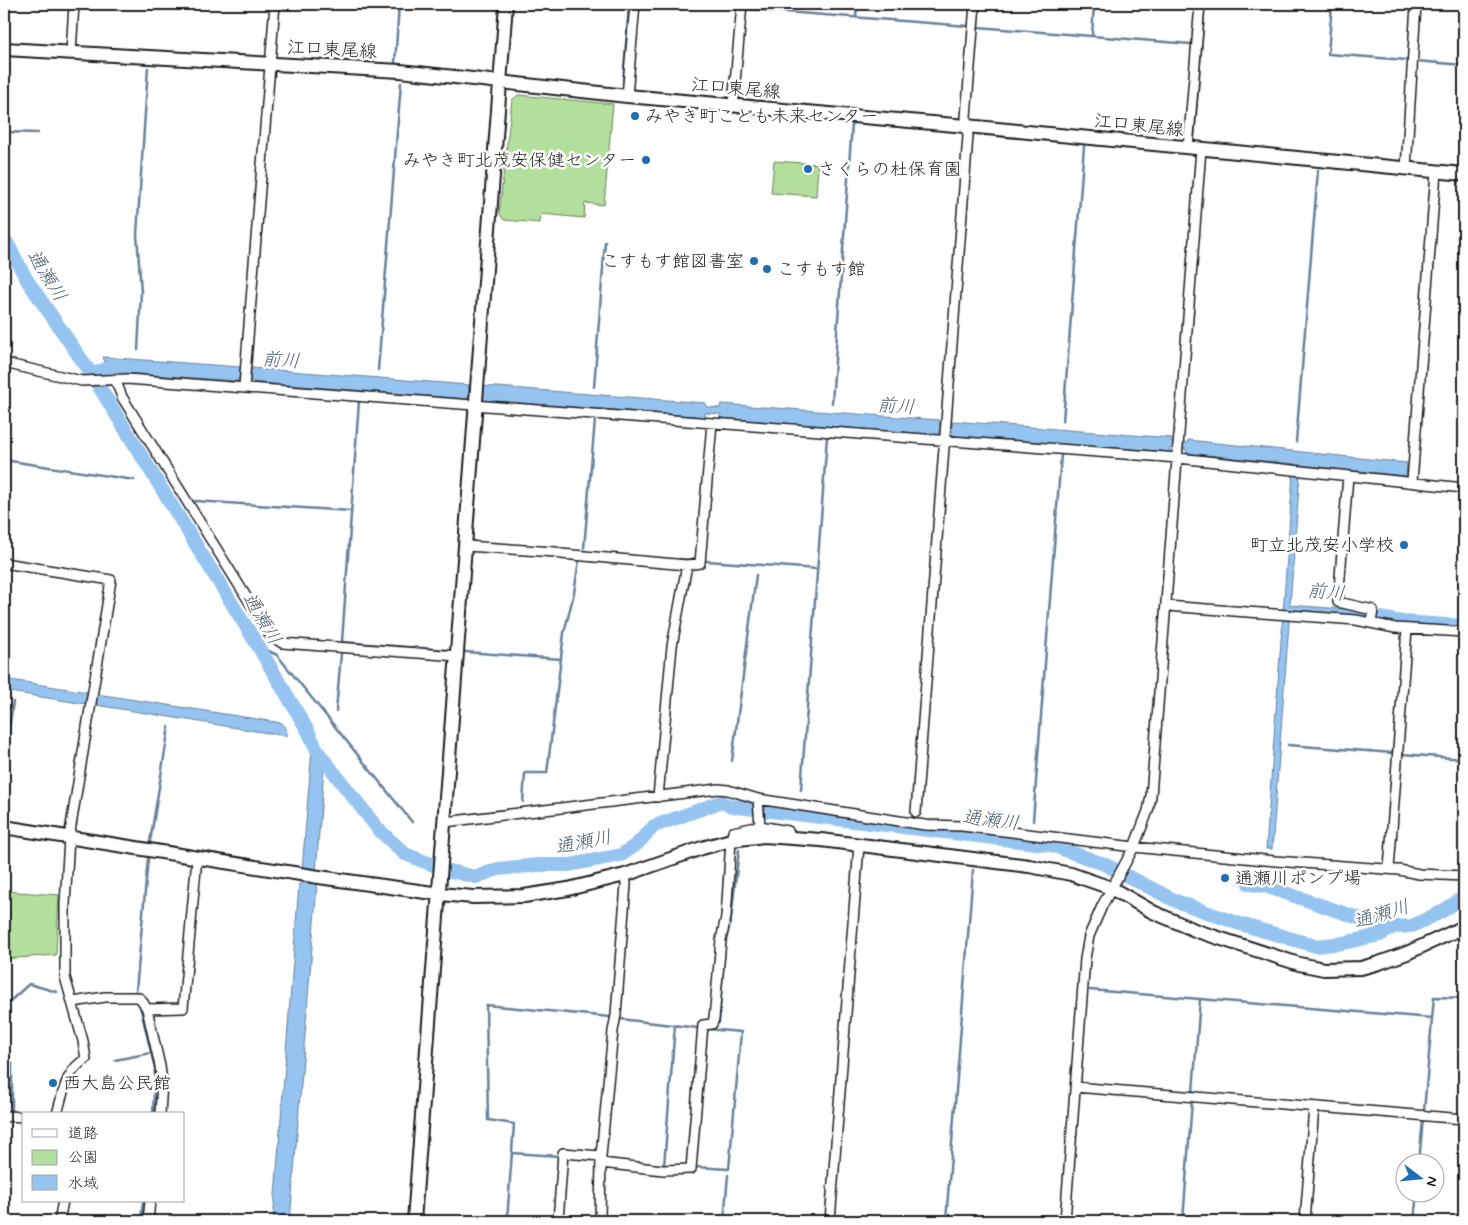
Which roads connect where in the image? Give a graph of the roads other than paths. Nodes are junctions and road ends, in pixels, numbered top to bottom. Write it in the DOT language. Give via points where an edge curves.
graph roads {
  1 [pos="74,4"];
  2 [pos="275,4"];
  3 [pos="506,4"];
  4 [pos="635,4"];
  5 [pos="742,4"];
  6 [pos="975,4"];
  7 [pos="1200,4"];
  8 [pos="1416,4"];
  9 [pos="4,49"];
  10 [pos="71,53"];
  11 [pos="269,63"];
  12 [pos="501,82"];
  13 [pos="627,96"];
  14 [pos="733,105"];
  15 [pos="966,126"];
  16 [pos="1188,148"];
  17 [pos="1202,149"];
  18 [pos="1406,169"];
  19 [pos="1436,172"];
  20 [pos="1464,174"];
  21 [pos="4,363"];
  22 [pos="113,379"];
  23 [pos="244,383"];
  24 [pos="475,405"];
  25 [pos="712,423"];
  26 [pos="946,432"];
  27 [pos="1178,450"];
  28 [pos="1348,476"];
  29 [pos="1412,482"];
  30 [pos="1464,488"];
  31 [pos="466,546"];
  32 [pos="4,563"];
  33 [pos="687,564"];
  34 [pos="1166,606"];
  35 [pos="1372,619"];
  36 [pos="1407,629"];
  37 [pos="1464,632"];
  38 [pos="458,656"];
  39 [pos="658,797"];
  40 [pos="758,800"];
  41 [pos="916,812"];
  42 [pos="445,822"];
  43 [pos="760,825"];
  44 [pos="4,827"];
  45 [pos="791,837"];
  46 [pos="69,838"];
  47 [pos="732,840"];
  48 [pos="859,845"];
  49 [pos="1134,847"];
  50 [pos="197,858"];
  51 [pos="1389,869"];
  52 [pos="625,875"];
  53 [pos="1464,876"];
  54 [pos="1113,885"];
  55 [pos="440,894"];
  56 [pos="1464,927"];
  57 [pos="73,1002"];
  58 [pos="147,1009"];
  59 [pos="1075,1087"];
  60 [pos="1314,1107"];
  61 [pos="58,1112"];
  62 [pos="160,1112"];
  63 [pos="22,1117"];
  64 [pos="4,1118"];
  65 [pos="1464,1119"];
  66 [pos="601,1160"];
  67 [pos="63,1202"];
  68 [pos="150,1202"];
  69 [pos="59,1221"];
  70 [pos="148,1221"];
  71 [pos="414,1221"];
  72 [pos="558,1221"];
  73 [pos="600,1221"];
  74 [pos="830,1221"];
  75 [pos="1064,1221"];
  76 [pos="1305,1221"];
  1 -- 10 [label="street"];
  2 -- 11 [label="street"];
  3 -- 12 [label="street"];
  4 -- 13 [label="street"];
  5 -- 14 [label="street"];
  6 -- 15 [label="street"];
  7 -- 16 [label="street"];
  8 -- 18 [label="street"];
  9 -- 10 [label="street, 江口東尾線"];
  10 -- 11 [label="street, 江口東尾線"];
  11 -- 12 [label="street, 江口東尾線" via="400,71"];
  11 -- 23 [label="street"];
  12 -- 13 [label="street, 江口東尾線"];
  12 -- 24 [label="street"];
  13 -- 14 [label="street, 江口東尾線"];
  14 -- 15 [label="street, 江口東尾線"];
  15 -- 16 [label="street, 江口東尾線"];
  15 -- 26 [label="street" via="968,136"];
  16 -- 17 [label="street, 江口東尾線"];
  17 -- 18 [label="street, 江口東尾線"];
  17 -- 27 [label="street"];
  18 -- 19 [label="street, 江口東尾線"];
  19 -- 20 [label="street, 江口東尾線"];
  19 -- 29 [label="street"];
  21 -- 22 [label="street" via="82,381"];
  22 -- 23 [label="street"];
  22 -- 38 [label="street" via="270,635 282,643"];
  23 -- 24 [label="street"];
  24 -- 25 [label="street"];
  24 -- 31 [label="street"];
  25 -- 26 [label="street"];
  25 -- 33 [label="street" via="701,558 700,562"];
  26 -- 27 [label="street"];
  26 -- 41 [label="street"];
  27 -- 28 [label="street"];
  27 -- 34 [label="street"];
  28 -- 29 [label="street"];
  28 -- 35 [label="street" via="1338,602 1374,610"];
  29 -- 30 [label="street"];
  31 -- 33 [label="street"];
  31 -- 38 [label="street"];
  32 -- 46 [label="street" via="111,580"];
  33 -- 39 [label="street" via="672,646"];
  34 -- 35 [label="street"];
  34 -- 49 [label="street" via="1151,796"];
  35 -- 36 [label="street"];
  36 -- 37 [label="street"];
  36 -- 51 [label="street"];
  38 -- 42 [label="street"];
  39 -- 40 [label="street" via="718,789"];
  39 -- 42 [label="street"];
  40 -- 43 [label="street"];
  40 -- 49 [label="street" via="926,825 962,826"];
  42 -- 55 [label="street"];
  43 -- 45 [label="street" via="788,831"];
  43 -- 47 [label="street" via="733,832"];
  44 -- 46 [label="street"];
  45 -- 47 [label="street"];
  45 -- 48 [label="street"];
  46 -- 50 [label="street"];
  46 -- 57 [label="street" via="64,958 65,977"];
  47 -- 52 [label="street"];
  47 -- 66 [label="street" via="714,1019 712,1024 703,1025 690,1169 663,1170"];
  48 -- 54 [label="street" via="1036,868"];
  48 -- 74 [label="street"];
  49 -- 51 [label="street"];
  49 -- 54 [label="street"];
  50 -- 55 [label="street"];
  50 -- 58 [label="street" via="183,1008"];
  51 -- 53 [label="street"];
  52 -- 55 [label="street" via="524,896"];
  52 -- 66 [label="street" via="616,1015"];
  54 -- 56 [label="street" via="1153,912 1197,931 1324,969 1360,968 1379,963"];
  54 -- 59 [label="street" via="1095,921 1085,959"];
  55 -- 71 [label="street"];
  57 -- 58 [label="street" via="105,997 138,997"];
  57 -- 61 [label="street" via="86,1059 72,1070"];
  58 -- 62 [label="street" via="162,1082"];
  59 -- 60 [label="street"];
  59 -- 75 [label="street"];
  60 -- 65 [label="street"];
  60 -- 76 [label="street"];
  63 -- 64 [label="street"];
  66 -- 72 [label="street" via="563,1153"];
  66 -- 73 [label="street"];
  67 -- 69 [label="street"];
  68 -- 70 [label="street"];
}
